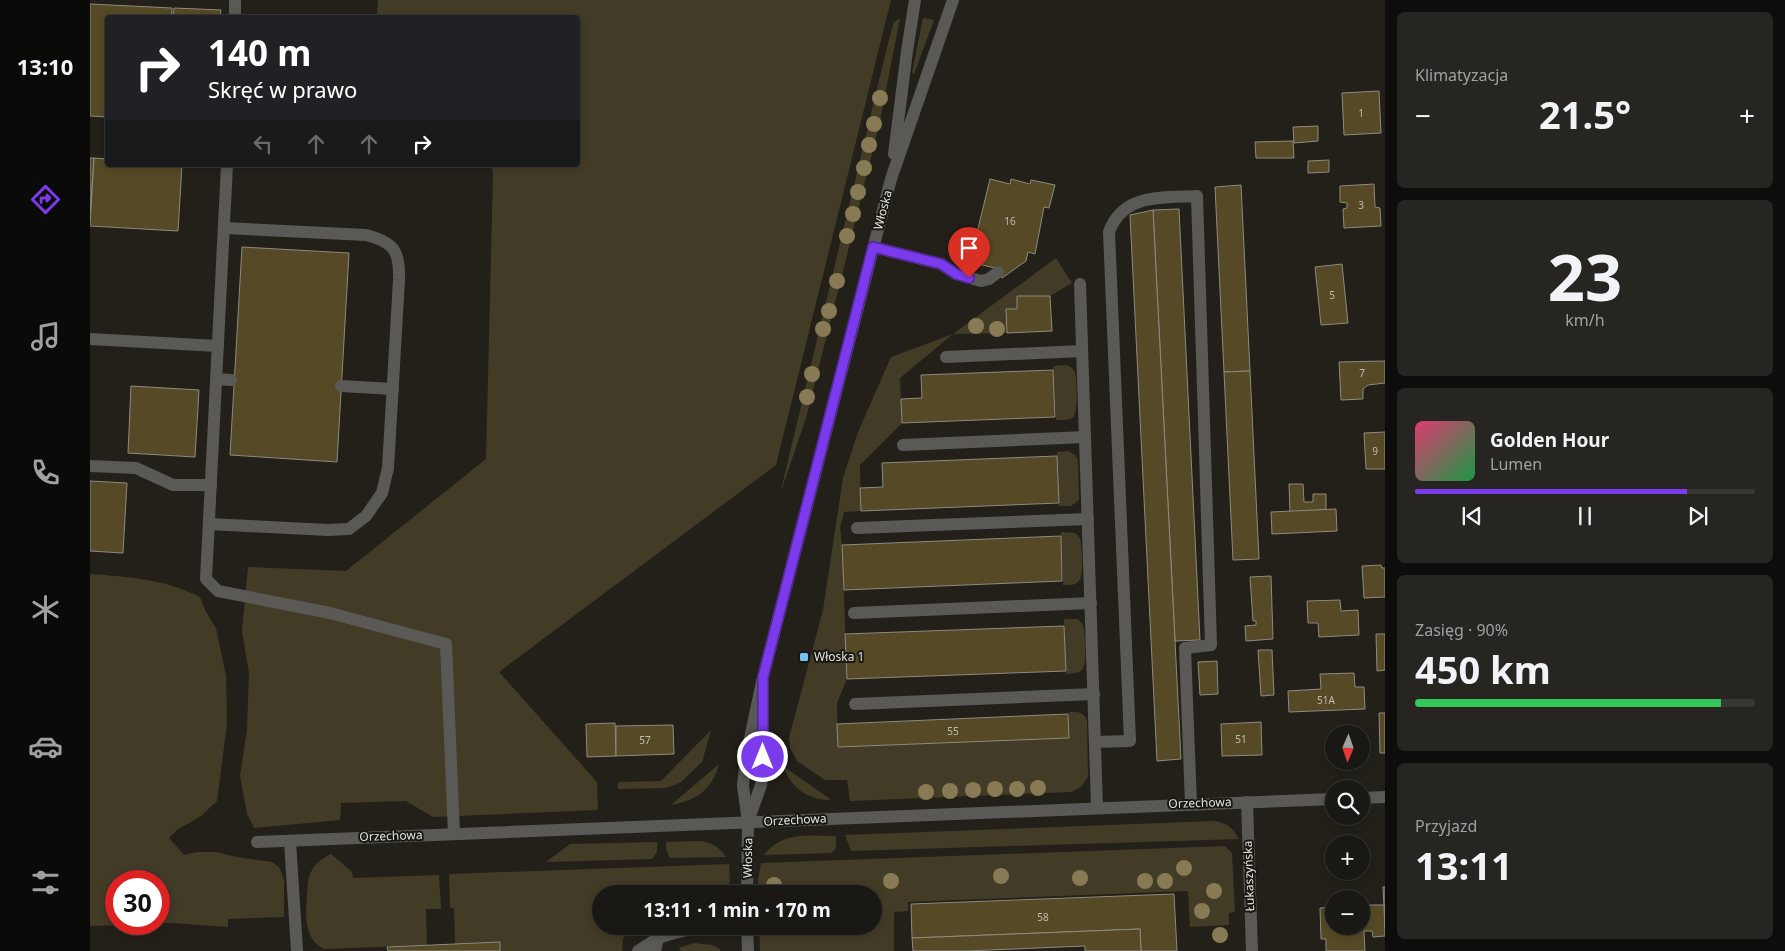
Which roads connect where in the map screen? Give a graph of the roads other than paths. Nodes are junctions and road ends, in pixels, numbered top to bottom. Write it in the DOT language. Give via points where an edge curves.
graph roads {
  1 [pos="235,0"];
  2 [pos="915,0"];
  3 [pos="953,0"];
  4 [pos="234,15"];
  5 [pos="227,167"];
  6 [pos="891,178"];
  7 [pos="224,228"];
  8 [pos="873,247"];
  9 [pos="998,272"];
  10 [pos="1080,284"];
  11 [pos="90,339"];
  12 [pos="218,346"];
  13 [pos="1082,351"];
  14 [pos="946,357"];
  15 [pos="217,379"];
  16 [pos="231,380"];
  17 [pos="341,386"];
  18 [pos="393,389"];
  19 [pos="1085,437"];
  20 [pos="903,445"];
  21 [pos="90,466"];
  22 [pos="211,485"];
  23 [pos="1088,520"];
  24 [pos="209,524"];
  25 [pos="857,528"];
  26 [pos="1091,603"];
  27 [pos="854,614"];
  28 [pos="1094,694"];
  29 [pos="855,704"];
  30 [pos="1095,742"];
  31 [pos="1385,797"];
  32 [pos="1370,798"];
  33 [pos="1325,799"];
  34 [pos="1247,802"];
  35 [pos="1191,804"];
  36 [pos="1098,807"];
  37 [pos="748,822"];
  38 [pos="454,834"];
  39 [pos="290,841"];
  40 [pos="257,842"];
  41 [pos="747,885"];
  42 [pos="666,935"];
  43 [pos="747,935"];
  44 [pos="658,938"];
  45 [pos="297,951"];
  46 [pos="638,951"];
  47 [pos="655,951"];
  48 [pos="748,951"];
  49 [pos="1252,951"];
  1 -- 4 [label="street"];
  2 -- 6 [label="street, Włoska"];
  3 -- 6 [label="street, Włoska"];
  5 -- 7 [label="street"];
  6 -- 8 [label="street, Włoska"];
  7 -- 12 [label="street"];
  7 -- 18 [label="street" via="366,235 381,239 393,248 399,264"];
  8 -- 9 [label="street" via="941,264 956,274 981,281"];
  8 -- 37 [label="street, Włoska" via="763,677 761,785"];
  10 -- 13 [label="street"];
  11 -- 12 [label="street"];
  12 -- 15 [label="street"];
  13 -- 14 [label="street"];
  13 -- 19 [label="street"];
  15 -- 16 [label="street"];
  15 -- 22 [label="street"];
  17 -- 18 [label="street"];
  18 -- 24 [label="street" via="388,468 382,493 366,516 348,529"];
  19 -- 20 [label="street"];
  19 -- 23 [label="street"];
  21 -- 22 [label="street" via="136,468 173,485"];
  22 -- 24 [label="street"];
  23 -- 25 [label="street"];
  23 -- 26 [label="street"];
  24 -- 38 [label="street" via="206,579 218,591 330,613 446,644"];
  26 -- 27 [label="street"];
  26 -- 28 [label="street"];
  28 -- 29 [label="street"];
  28 -- 30 [label="street"];
  30 -- 35 [label="street" via="1130,741 1109,232 1120,213 1139,200 1197,196 1211,645 1185,648"];
  30 -- 36 [label="street"];
  31 -- 32 [label="street"];
  33 -- 34 [label="street, Orzechowa"];
  34 -- 35 [label="street, Orzechowa"];
  34 -- 49 [label="street, Łukaszyńska"];
  35 -- 36 [label="street, Orzechowa"];
  36 -- 37 [label="street, Orzechowa"];
  37 -- 38 [label="street, Orzechowa"];
  37 -- 41 [label="street, Włoska"];
  38 -- 39 [label="street, Orzechowa"];
  39 -- 40 [label="street, Orzechowa"];
  39 -- 45 [label="street"];
  42 -- 44 [label="street"];
  43 -- 48 [label="street"];
  44 -- 46 [label="street"];
  44 -- 47 [label="street"];
}
